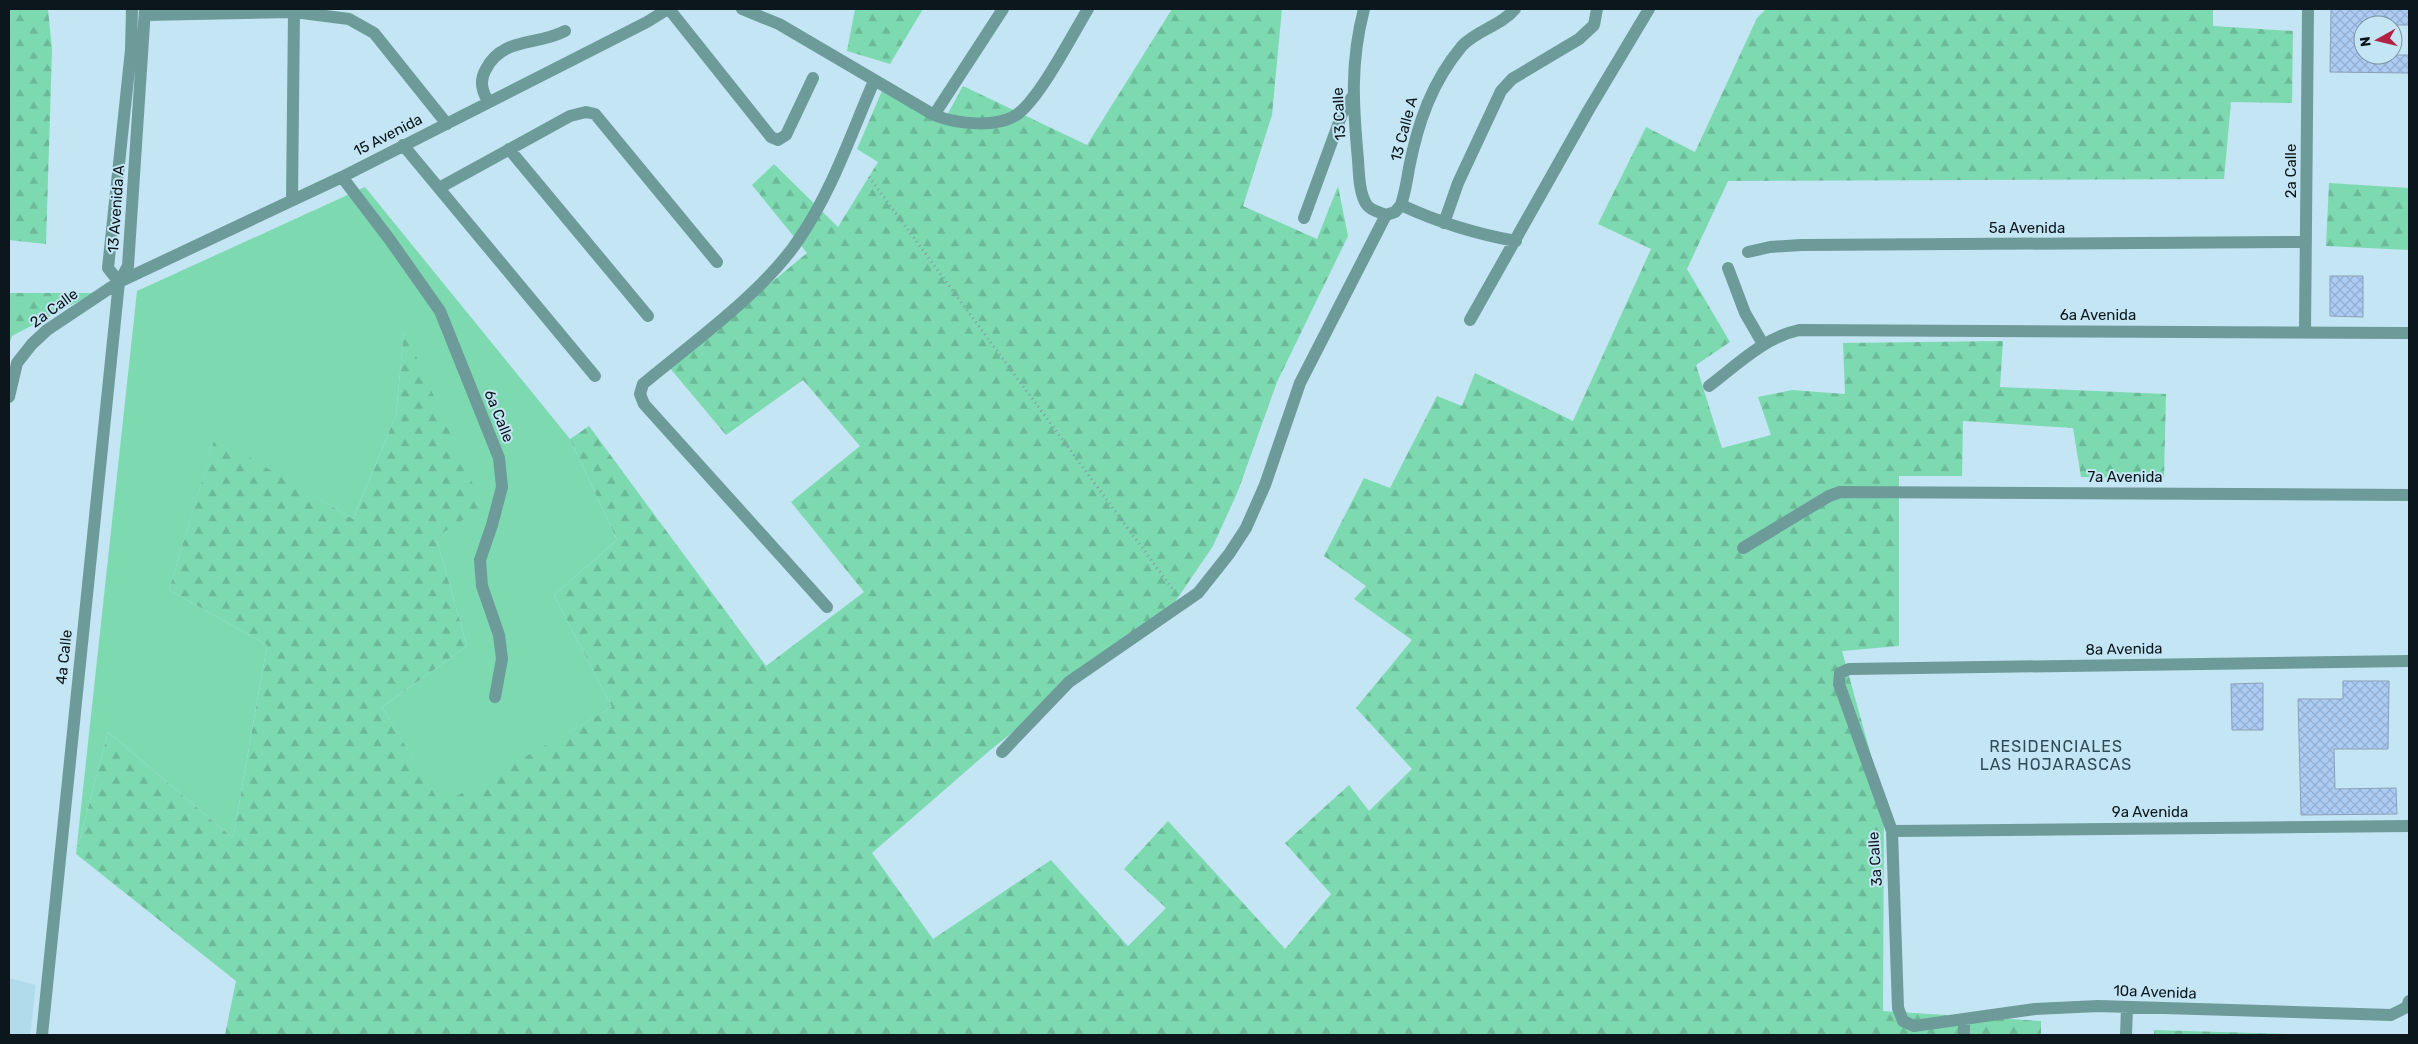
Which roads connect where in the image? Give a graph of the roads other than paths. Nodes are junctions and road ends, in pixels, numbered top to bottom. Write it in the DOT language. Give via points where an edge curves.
graph roads {
  1 [pos="132,9"];
  2 [pos="668,9"];
  3 [pos="742,9"];
  4 [pos="1003,9"];
  5 [pos="1088,9"];
  6 [pos="1364,9"];
  7 [pos="1515,9"];
  8 [pos="1597,9"];
  9 [pos="1649,9"];
  10 [pos="2308,9"];
  11 [pos="145,12"];
  12 [pos="294,12"];
  13 [pos="565,31"];
  14 [pos="813,78"];
  15 [pos="874,81"];
  16 [pos="1352,97"];
  17 [pos="488,102"];
  18 [pos="934,115"];
  19 [pos="447,124"];
  20 [pos="403,146"];
  21 [pos="509,149"];
  22 [pos="342,177"];
  23 [pos="439,188"];
  24 [pos="292,200"];
  25 [pos="1401,205"];
  26 [pos="1382,213"];
  27 [pos="1304,218"];
  28 [pos="1444,223"];
  29 [pos="1516,241"];
  30 [pos="2306,242"];
  31 [pos="1748,252"];
  32 [pos="717,262"];
  33 [pos="1728,268"];
  34 [pos="119,282"];
  35 [pos="648,316"];
  36 [pos="1470,320"];
  37 [pos="2305,332"];
  38 [pos="2409,333"];
  39 [pos="1763,344"];
  40 [pos="594,376"];
  41 [pos="1709,386"];
  42 [pos="9,397"];
  43 [pos="2409,495"];
  44 [pos="1743,548"];
  45 [pos="827,607"];
  46 [pos="2409,661"];
  47 [pos="1840,673"];
  48 [pos="495,697"];
  49 [pos="1002,752"];
  50 [pos="2409,826"];
  51 [pos="1892,831"];
  52 [pos="2408,1004"];
  53 [pos="2127,1008"];
  54 [pos="1964,1020"];
  55 [pos="1903,1021"];
  56 [pos="42,1035"];
  57 [pos="1964,1035"];
  58 [pos="2126,1035"];
  1 -- 34 [label="street, 13 Avenida A" via="131,50 108,268"];
  2 -- 14 [label="street" via="771,137 778,140 786,135"];
  2 -- 17 [label="street, 15 Avenida"];
  3 -- 15 [label="street" via="779,24"];
  4 -- 18 [label="street"];
  5 -- 18 [label="street" via="1031,101 1017,115 986,124 949,121"];
  6 -- 16 [label="street, 13 Calle" via="1356,49"];
  7 -- 25 [label="street, 13 Calle A" via="1465,44 1444,69 1425,106"];
  8 -- 28 [label="street" via="1594,25 1579,39 1512,79 1501,91 1458,183"];
  9 -- 29 [label="street"];
  10 -- 30 [label="street, 2a Calle"];
  11 -- 12 [label="street"];
  11 -- 34 [label="street, 13 Avenida A" via="128,266"];
  12 -- 19 [label="street" via="349,19 374,33"];
  12 -- 24 [label="street"];
  13 -- 17 [label="street" via="554,38 510,45 494,56 481,82"];
  15 -- 18 [label="street"];
  15 -- 45 [label="street" via="829,185 799,240 744,299 643,384 640,394 644,404"];
  16 -- 26 [label="street, 13 Calle" via="1365,202"];
  16 -- 27 [label="street" via="1342,114"];
  17 -- 19 [label="street, 15 Avenida"];
  19 -- 20 [label="street, 15 Avenida"];
  20 -- 22 [label="street, 15 Avenida"];
  20 -- 23 [label="street"];
  21 -- 23 [label="street"];
  21 -- 32 [label="street" via="570,116 586,112 595,114"];
  21 -- 35 [label="street"];
  22 -- 24 [label="street, 15 Avenida"];
  22 -- 48 [label="street, 6a Calle" via="440,311 499,458 502,487 480,560 482,586 502,659"];
  23 -- 40 [label="street"];
  24 -- 34 [label="street, 15 Avenida"];
  25 -- 26 [label="street" via="1394,212"];
  25 -- 28 [label="street"];
  26 -- 49 [label="street" via="1300,383 1265,486 1246,528 1198,593 1069,682"];
  28 -- 29 [label="street"];
  29 -- 36 [label="street"];
  30 -- 31 [label="street, 5a Avenida" via="1801,245"];
  30 -- 37 [label="street, 2a Calle"];
  33 -- 39 [label="street" via="1745,313"];
  34 -- 42 [label="street, 2a Calle" via="47,330 32,344 17,363"];
  34 -- 56 [label="street, 4a Calle"];
  37 -- 38 [label="street, 6a Avenida"];
  37 -- 39 [label="street, 6a Avenida" via="1799,330"];
  39 -- 41 [label="street"];
  43 -- 44 [label="street, 7a Avenida" via="1840,492"];
  46 -- 47 [label="street, 8a Avenida" via="1849,669"];
  47 -- 51 [label="street, 3a Calle" via="1839,684"];
  50 -- 51 [label="street, 9a Avenida"];
  51 -- 55 [label="street, 3a Calle" via="1898,1008"];
  52 -- 53 [label="street, 10a Avenida" via="2391,1015"];
  53 -- 54 [label="street, 10a Avenida" via="2035,1009"];
  53 -- 58 [label="street"];
  54 -- 55 [label="street, 10a Avenida" via="1914,1026"];
  54 -- 57 [label="street"];
}
